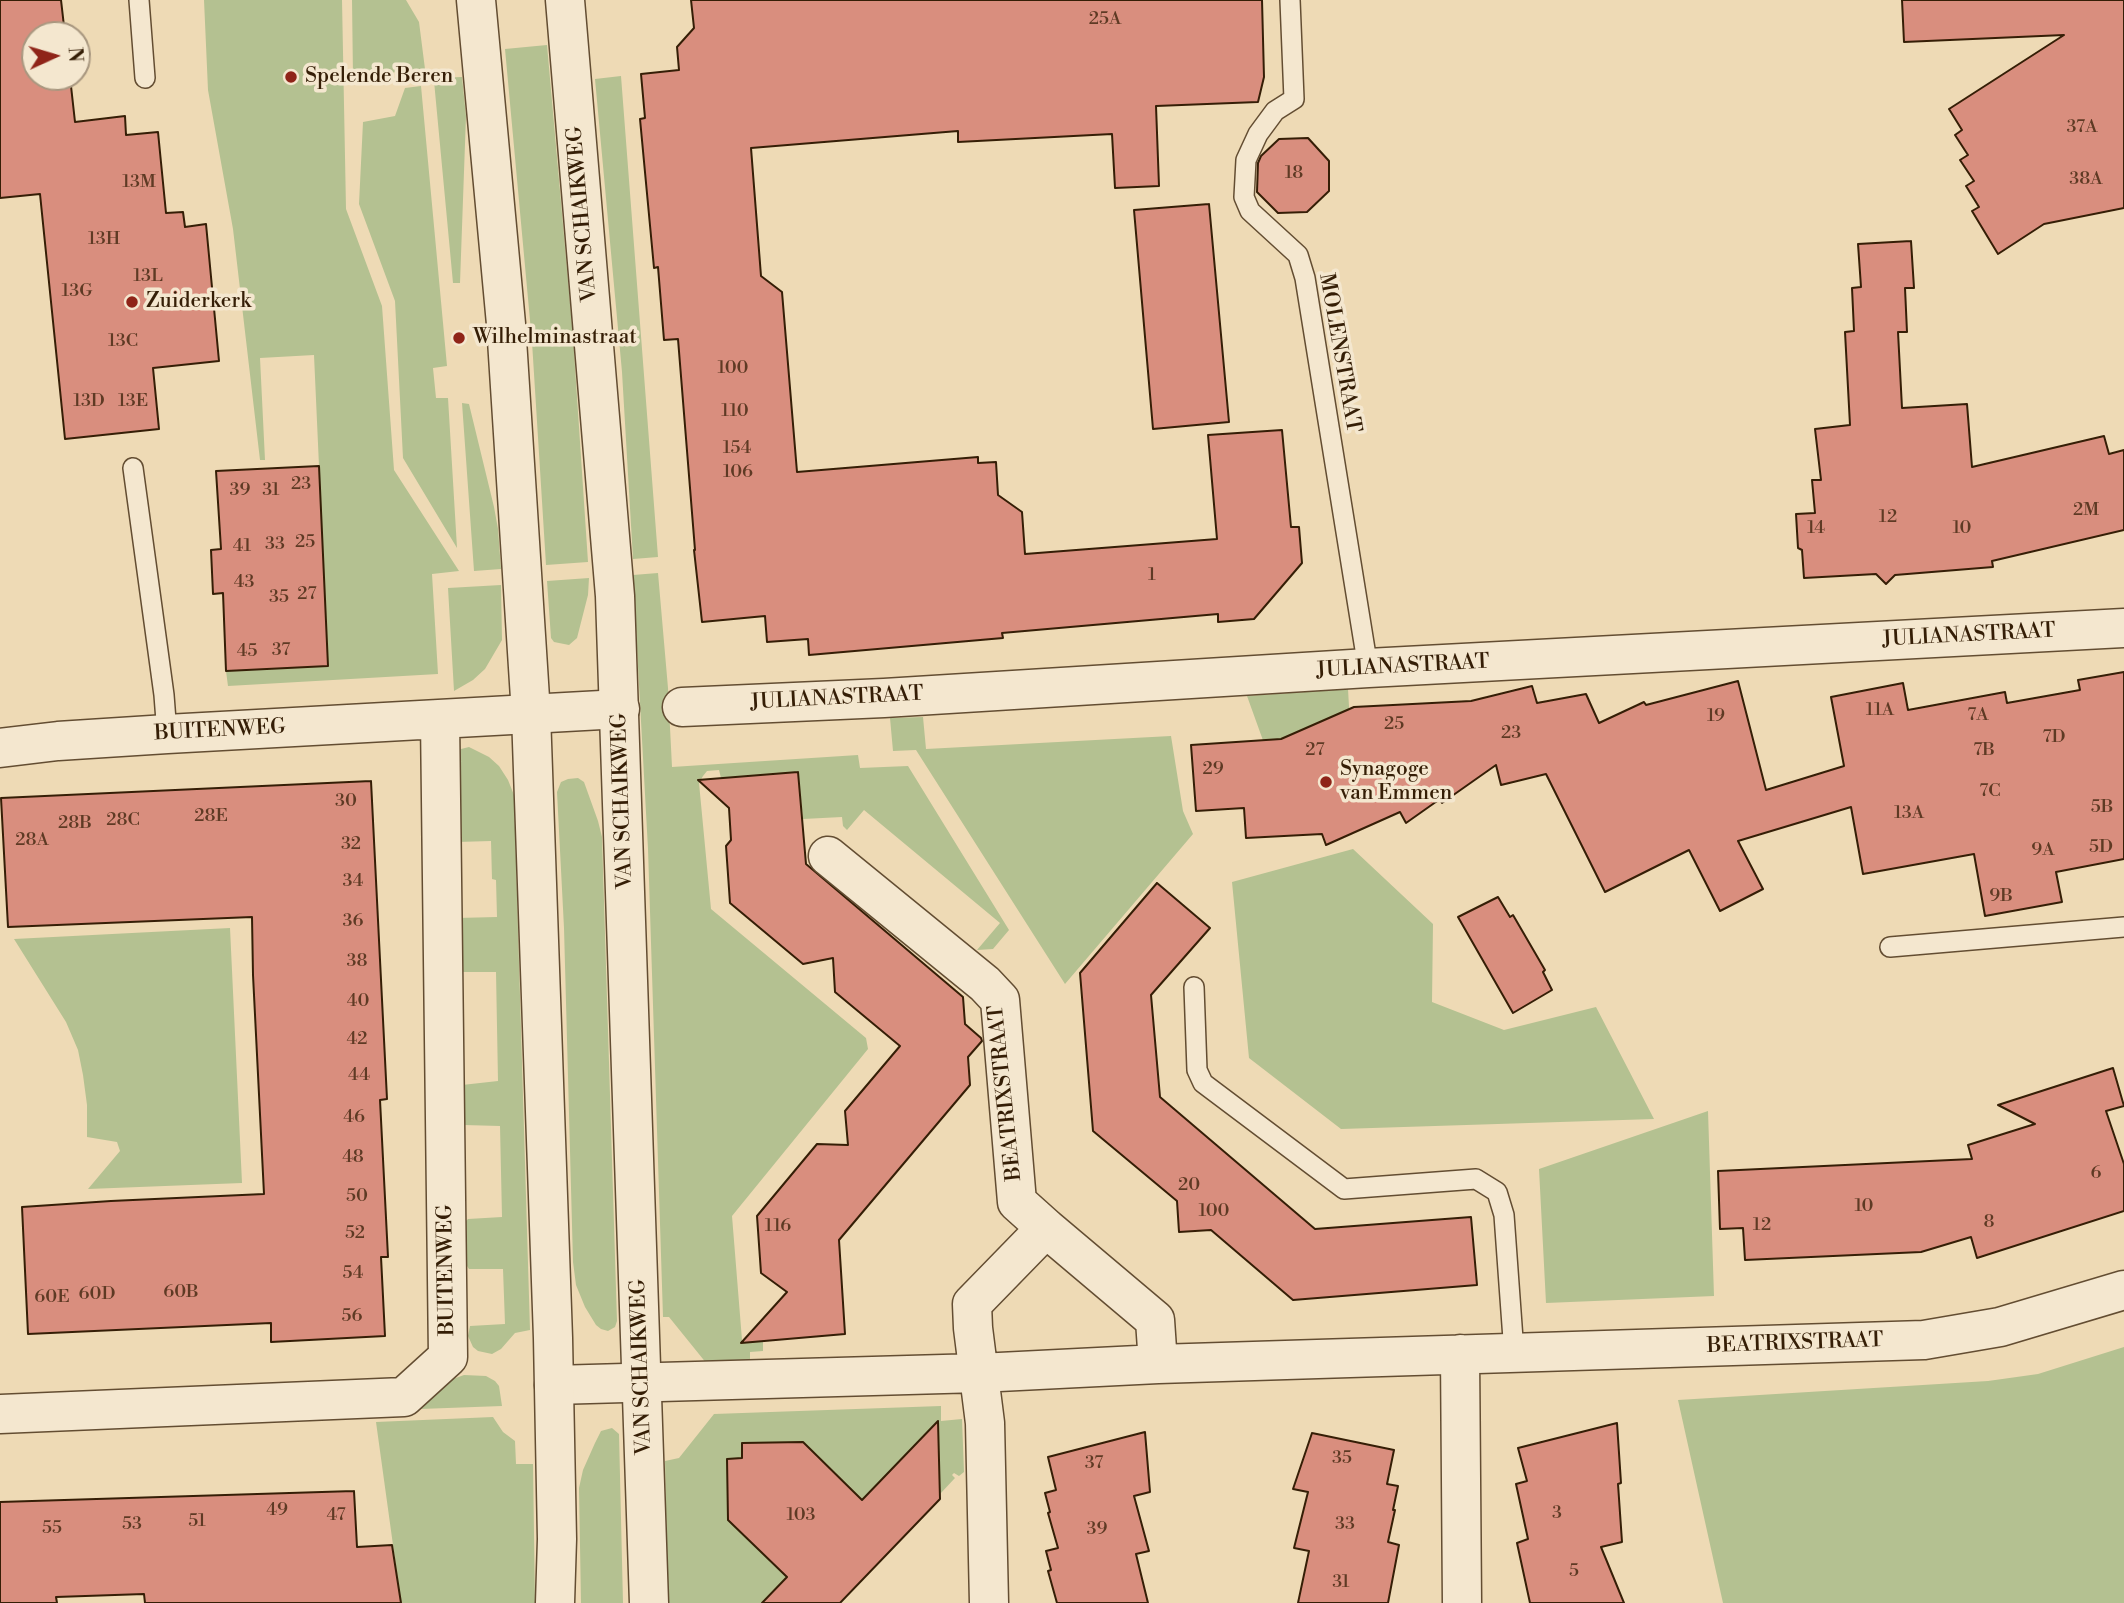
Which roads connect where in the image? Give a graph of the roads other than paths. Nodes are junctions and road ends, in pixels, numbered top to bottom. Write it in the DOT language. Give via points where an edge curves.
graph roads {
  1 [pos="139,0"];
  2 [pos="476,0"];
  3 [pos="565,0"];
  4 [pos="1290,0"];
  5 [pos="145,78"];
  6 [pos="133,468"];
  7 [pos="2124,628"];
  8 [pos="1368,668"];
  9 [pos="682,707"];
  10 [pos="620,709"];
  11 [pos="531,714"];
  12 [pos="440,719"];
  13 [pos="167,734"];
  14 [pos="0,748"];
  15 [pos="828,856"];
  16 [pos="2124,928"];
  17 [pos="1891,947"];
  18 [pos="1194,987"];
  19 [pos="1046,1228"];
  20 [pos="2124,1290"];
  21 [pos="1514,1353"];
  22 [pos="1460,1354"];
  23 [pos="1158,1364"];
  24 [pos="979,1373"];
  25 [pos="643,1383"];
  26 [pos="554,1385"];
  27 [pos="0,1414"];
  28 [pos="555,1603"];
  29 [pos="649,1603"];
  30 [pos="989,1603"];
  31 [pos="1462,1603"];
  1 -- 5 [label="lane"];
  2 -- 11 [label="street" via="505,310"];
  3 -- 10 [label="street, VAN SCHAIKWEG" via="615,596"];
  4 -- 8 [label="lane, MOLENSTRAAT" via="1294,99 1275,111 1258,134 1246,160 1244,197 1250,211 1298,255 1305,278"];
  6 -- 13 [label="lane"];
  7 -- 8 [label="street, JULIANASTRAAT"];
  8 -- 9 [label="street, JULIANASTRAAT"];
  10 -- 11 [label="street, BUITENWEG"];
  10 -- 25 [label="street, VAN SCHAIKWEG"];
  11 -- 12 [label="street, BUITENWEG"];
  11 -- 26 [label="street"];
  12 -- 13 [label="street, BUITENWEG"];
  12 -- 27 [label="street, BUITENWEG" via="448,1357 404,1397"];
  13 -- 14 [label="street, BUITENWEG"];
  15 -- 19 [label="street, BEATRIXSTRAAT" via="1000,1000 1017,1202"];
  16 -- 17 [label="lane"];
  18 -- 21 [label="lane" via="1197,1070 1203,1083 1344,1189 1476,1180 1497,1192 1504,1215"];
  19 -- 23 [label="street, BEATRIXSTRAAT" via="1155,1320"];
  19 -- 24 [label="street" via="972,1304"];
  20 -- 21 [label="street, BEATRIXSTRAAT" via="2000,1327 1924,1340"];
  21 -- 22 [label="street, BEATRIXSTRAAT"];
  22 -- 23 [label="street, BEATRIXSTRAAT"];
  22 -- 31 [label="street"];
  23 -- 24 [label="street, BEATRIXSTRAAT"];
  24 -- 25 [label="street, BEATRIXSTRAAT"];
  24 -- 30 [label="street" via="985,1423"];
  25 -- 26 [label="street, BEATRIXSTRAAT"];
  25 -- 29 [label="street, VAN SCHAIKWEG"];
  26 -- 28 [label="street"];
}
